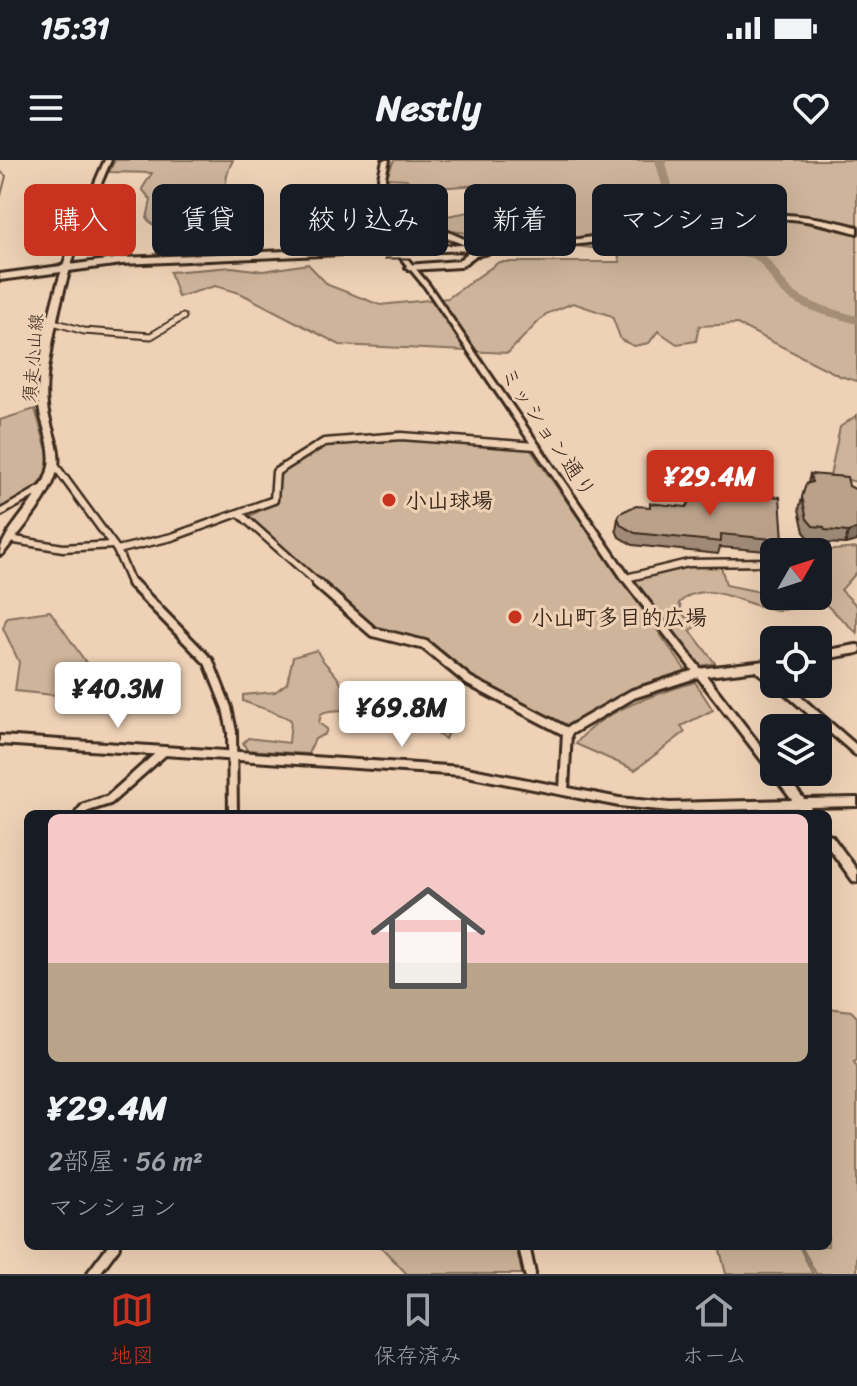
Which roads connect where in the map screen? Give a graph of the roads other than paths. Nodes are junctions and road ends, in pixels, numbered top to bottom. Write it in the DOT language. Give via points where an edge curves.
graph roads {
  1 [pos="108,160"];
  2 [pos="386,160"];
  3 [pos="383,184"];
  4 [pos="787,216"];
  5 [pos="787,222"];
  6 [pos="857,232"];
  7 [pos="448,235"];
  8 [pos="460,239"];
  9 [pos="464,242"];
  10 [pos="448,246"];
  11 [pos="448,252"];
  12 [pos="294,256"];
  13 [pos="402,256"];
  14 [pos="471,256"];
  15 [pos="466,260"];
  16 [pos="410,267"];
  17 [pos="65,269"];
  18 [pos="0,279"];
  19 [pos="183,317"];
  20 [pos="50,321"];
  21 [pos="535,446"];
  22 [pos="54,464"];
  23 [pos="45,487"];
  24 [pos="0,513"];
  25 [pos="240,514"];
  26 [pos="9,539"];
  27 [pos="115,547"];
  28 [pos="0,552"];
  29 [pos="760,562"];
  30 [pos="626,578"];
  31 [pos="857,649"];
  32 [pos="832,653"];
  33 [pos="760,666"];
  34 [pos="757,667"];
  35 [pos="760,669"];
  36 [pos="698,673"];
  37 [pos="796,698"];
  38 [pos="567,732"];
  39 [pos="0,740"];
  40 [pos="164,751"];
  41 [pos="857,751"];
  42 [pos="760,752"];
  43 [pos="234,755"];
  44 [pos="787,786"];
  45 [pos="564,790"];
  46 [pos="800,802"];
  47 [pos="857,802"];
  48 [pos="83,810"];
  49 [pos="233,810"];
  50 [pos="806,810"];
  51 [pos="832,844"];
  52 [pos="857,878"];
  53 [pos="111,1250"];
  54 [pos="525,1250"];
  55 [pos="93,1274"];
  56 [pos="530,1274"];
  1 -- 17 [label="main road, 須走小山線"];
  2 -- 3 [label="street, ミッション通り"];
  4 -- 6 [label="highway" via="804,216"];
  5 -- 6 [label="highway"];
  7 -- 8 [label="highway"];
  8 -- 9 [label="highway"];
  8 -- 10 [label="highway"];
  11 -- 15 [label="highway"];
  12 -- 17 [label="highway, bridge"];
  13 -- 16 [label="street, ミッション通り"];
  14 -- 15 [label="highway"];
  15 -- 16 [label="highway"];
  16 -- 21 [label="street, ミッション通り"];
  17 -- 18 [label="highway"];
  17 -- 20 [label="main road, 須走小山線"];
  19 -- 20 [label="street" via="151,336 84,331"];
  20 -- 22 [label="main road, 須走小山線" via="42,396"];
  21 -- 25 [label="street" via="401,436 324,442 276,472 274,500"];
  21 -- 30 [label="street, ミッション通り"];
  22 -- 23 [label="main road"];
  22 -- 27 [label="street"];
  23 -- 24 [label="street"];
  23 -- 26 [label="main road"];
  25 -- 27 [label="street" via="172,537"];
  25 -- 38 [label="street" via="373,632 425,645 469,681"];
  26 -- 27 [label="street" via="63,548"];
  26 -- 28 [label="main road"];
  27 -- 43 [label="street" via="134,588 209,662 227,708"];
  29 -- 30 [label="street" via="688,563"];
  30 -- 36 [label="street, ミッション通り"];
  31 -- 32 [label="street"];
  33 -- 34 [label="street"];
  34 -- 35 [label="street"];
  34 -- 36 [label="street"];
  36 -- 38 [label="street" via="633,694"];
  36 -- 42 [label="street, ミッション通り"];
  37 -- 41 [label="street"];
  38 -- 45 [label="street"];
  39 -- 40 [label="street"];
  40 -- 43 [label="street"];
  40 -- 48 [label="street" via="109,800"];
  43 -- 45 [label="street" via="462,771"];
  43 -- 49 [label="street"];
  44 -- 46 [label="street, ミッション通り"];
  45 -- 46 [label="street" via="670,807"];
  46 -- 47 [label="street"];
  46 -- 50 [label="street, ミッション通り"];
  51 -- 52 [label="street"];
  53 -- 55 [label="street"];
  54 -- 56 [label="street"];
}
